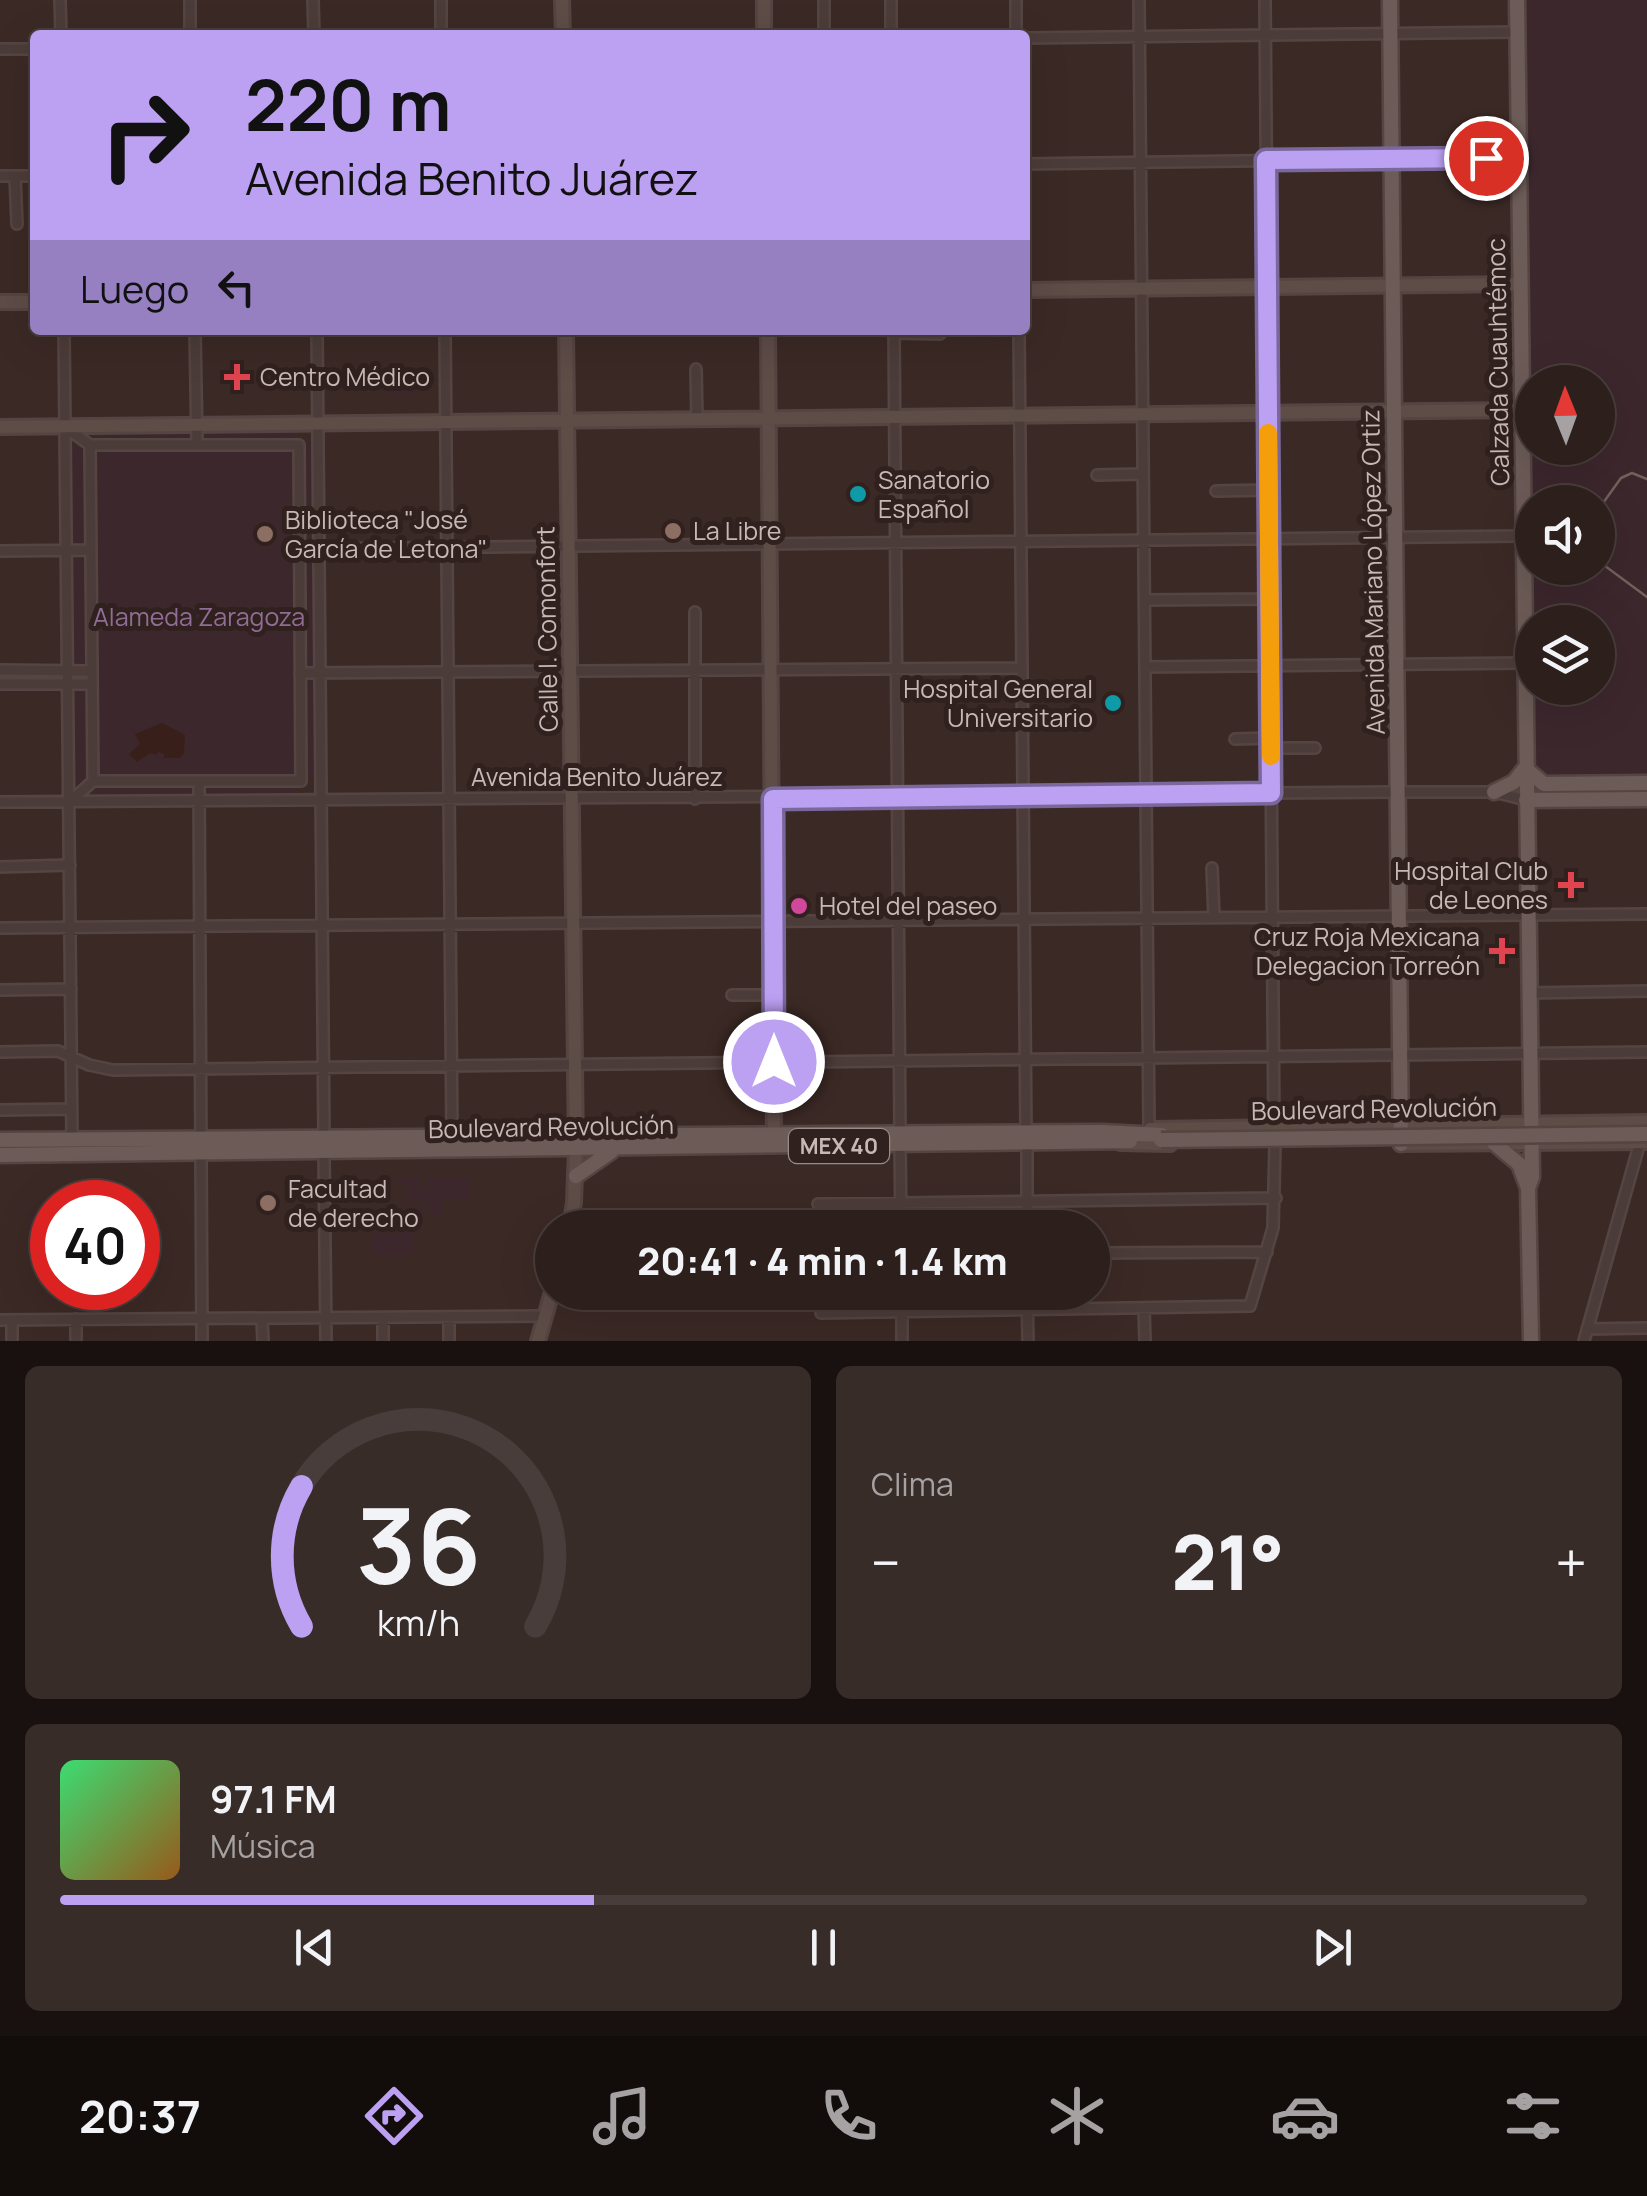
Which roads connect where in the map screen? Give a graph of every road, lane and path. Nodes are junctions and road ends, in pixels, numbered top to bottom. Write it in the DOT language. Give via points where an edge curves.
graph roads {
  1 [pos="60,0"];
  2 [pos="190,0"];
  3 [pos="314,0"];
  4 [pos="440,0"];
  5 [pos="562,0"];
  6 [pos="764,0"];
  7 [pos="824,0"];
  8 [pos="890,0"];
  9 [pos="1016,0"];
  10 [pos="1139,0"];
  11 [pos="1264,0"];
  12 [pos="1390,0"];
  13 [pos="1517,0"];
  14 [pos="61,30"];
  15 [pos="190,30"];
  16 [pos="314,30"];
  17 [pos="441,30"];
  18 [pos="563,30"];
  19 [pos="764,30"];
  20 [pos="824,30"];
  21 [pos="891,30"];
  22 [pos="1016,30"];
  23 [pos="1517,32"];
  24 [pos="1390,34"];
  25 [pos="1265,35"];
  26 [pos="1139,36"];
  27 [pos="1030,38"];
  28 [pos="30,49"];
  29 [pos="0,50"];
  30 [pos="1518,157"];
  31 [pos="1391,159"];
  32 [pos="1266,160"];
  33 [pos="1140,162"];
  34 [pos="1030,164"];
  35 [pos="0,176"];
  36 [pos="15,176"];
  37 [pos="30,176"];
  38 [pos="17,224"];
  39 [pos="1519,284"];
  40 [pos="1392,285"];
  41 [pos="1267,287"];
  42 [pos="1142,288"];
  43 [pos="1030,290"];
  44 [pos="0,302"];
  45 [pos="30,302"];
  46 [pos="64,335"];
  47 [pos="195,335"];
  48 [pos="317,335"];
  49 [pos="445,335"];
  50 [pos="566,335"];
  51 [pos="768,335"];
  52 [pos="894,335"];
  53 [pos="1019,335"];
  54 [pos="1520,365"];
  55 [pos="696,370"];
  56 [pos="1515,410"];
  57 [pos="1394,411"];
  58 [pos="1268,412"];
  59 [pos="1143,414"];
  60 [pos="1020,415"];
  61 [pos="894,417"];
  62 [pos="769,418"];
  63 [pos="697,419"];
  64 [pos="568,420"];
  65 [pos="446,422"];
  66 [pos="318,424"];
  67 [pos="196,425"];
  68 [pos="64,427"];
  69 [pos="0,428"];
  70 [pos="299,444"];
  71 [pos="197,445"];
  72 [pos="90,446"];
  73 [pos="1097,474"];
  74 [pos="1143,474"];
  75 [pos="1216,490"];
  76 [pos="1268,490"];
  77 [pos="1515,536"];
  78 [pos="1395,537"];
  79 [pos="1269,538"];
  80 [pos="1144,540"];
  81 [pos="1021,542"];
  82 [pos="896,544"];
  83 [pos="771,546"];
  84 [pos="569,547"];
  85 [pos="318,548"];
  86 [pos="448,548"];
  87 [pos="300,549"];
  88 [pos="66,550"];
  89 [pos="91,550"];
  90 [pos="0,551"];
  91 [pos="1270,599"];
  92 [pos="1144,600"];
  93 [pos="695,612"];
  94 [pos="1515,662"];
  95 [pos="1396,664"];
  96 [pos="1270,665"];
  97 [pos="1145,666"];
  98 [pos="1022,668"];
  99 [pos="896,669"];
  100 [pos="0,670"];
  101 [pos="69,670"];
  102 [pos="695,670"];
  103 [pos="772,670"];
  104 [pos="92,671"];
  105 [pos="570,671"];
  106 [pos="448,672"];
  107 [pos="300,673"];
  108 [pos="320,673"];
  109 [pos="0,684"];
  110 [pos="68,684"];
  111 [pos="92,684"];
  112 [pos="1524,705"];
  113 [pos="1235,739"];
  114 [pos="1271,743"];
  115 [pos="1315,748"];
  116 [pos="1525,768"];
  117 [pos="301,780"];
  118 [pos="92,781"];
  119 [pos="199,781"];
  120 [pos="1647,783"];
  121 [pos="1398,792"];
  122 [pos="1494,792"];
  123 [pos="1271,793"];
  124 [pos="1146,794"];
  125 [pos="1024,796"];
  126 [pos="898,797"];
  127 [pos="695,799"];
  128 [pos="773,799"];
  129 [pos="1647,799"];
  130 [pos="450,800"];
  131 [pos="572,800"];
  132 [pos="1526,800"];
  133 [pos="199,801"];
  134 [pos="320,801"];
  135 [pos="0,802"];
  136 [pos="70,802"];
  137 [pos="70,866"];
  138 [pos="0,867"];
  139 [pos="1212,868"];
  140 [pos="1647,914"];
  141 [pos="1399,915"];
  142 [pos="1272,916"];
  143 [pos="1527,916"];
  144 [pos="1214,917"];
  145 [pos="1024,918"];
  146 [pos="1147,918"];
  147 [pos="898,920"];
  148 [pos="774,921"];
  149 [pos="573,923"];
  150 [pos="450,924"];
  151 [pos="322,925"];
  152 [pos="200,926"];
  153 [pos="0,928"];
  154 [pos="70,928"];
  155 [pos="71,989"];
  156 [pos="0,990"];
  157 [pos="1647,992"];
  158 [pos="1528,993"];
  159 [pos="732,994"];
  160 [pos="774,994"];
  161 [pos="0,1052"];
  162 [pos="1647,1052"];
  163 [pos="1528,1053"];
  164 [pos="1400,1055"];
  165 [pos="71,1056"];
  166 [pos="1273,1056"];
  167 [pos="1148,1058"];
  168 [pos="1025,1059"];
  169 [pos="900,1060"];
  170 [pos="774,1062"];
  171 [pos="575,1065"];
  172 [pos="452,1066"];
  173 [pos="323,1067"];
  174 [pos="201,1068"];
  175 [pos="72,1109"];
  176 [pos="0,1110"];
  177 [pos="1600,1122"];
  178 [pos="1531,1123"];
  179 [pos="1401,1124"];
  180 [pos="1274,1127"];
  181 [pos="774,1134"];
  182 [pos="1157,1134"];
  183 [pos="1646,1134"];
  184 [pos="452,1137"];
  185 [pos="1026,1138"];
  186 [pos="1102,1138"];
  187 [pos="0,1140"];
  188 [pos="72,1140"];
  189 [pos="900,1140"];
  190 [pos="576,1142"];
  191 [pos="1532,1142"];
  192 [pos="1600,1142"];
  193 [pos="1494,1143"];
  194 [pos="1401,1144"];
  195 [pos="324,1145"];
  196 [pos="1275,1145"];
  197 [pos="201,1146"];
  198 [pos="616,1149"];
  199 [pos="0,1155"];
  200 [pos="576,1176"];
  201 [pos="1528,1188"];
  202 [pos="1276,1198"];
  203 [pos="1027,1202"];
  204 [pos="818,1204"];
  205 [pos="901,1204"];
  206 [pos="572,1210"];
  207 [pos="901,1210"];
  208 [pos="1027,1210"];
  209 [pos="1267,1252"];
  210 [pos="1110,1253"];
  211 [pos="1144,1308"];
  212 [pos="1110,1309"];
  213 [pos="548,1310"];
  214 [pos="1028,1310"];
  215 [pos="902,1312"];
  216 [pos="821,1313"];
  217 [pos="546,1316"];
  218 [pos="449,1317"];
  219 [pos="202,1318"];
  220 [pos="326,1318"];
  221 [pos="383,1318"];
  222 [pos="76,1319"];
  223 [pos="262,1319"];
  224 [pos="0,1320"];
  225 [pos="12,1320"];
  226 [pos="1647,1328"];
  227 [pos="1587,1329"];
  228 [pos="1535,1331"];
  229 [pos="12,1341"];
  230 [pos="76,1341"];
  231 [pos="202,1341"];
  232 [pos="262,1341"];
  233 [pos="326,1341"];
  234 [pos="383,1341"];
  235 [pos="449,1341"];
  236 [pos="538,1341"];
  237 [pos="902,1341"];
  238 [pos="1028,1341"];
  239 [pos="1144,1341"];
  240 [pos="1584,1341"];
  1 -- 14 [label="street"];
  2 -- 15 [label="street"];
  3 -- 16 [label="street"];
  4 -- 17 [label="street"];
  5 -- 18 [label="street"];
  6 -- 19 [label="street"];
  7 -- 20 [label="street"];
  8 -- 21 [label="street"];
  9 -- 22 [label="street"];
  10 -- 26 [label="street"];
  11 -- 25 [label="street"];
  12 -- 24 [label="main road, Avenida Mariano López Ortiz"];
  13 -- 23 [label="main road, Calzada Cuauhtémoc"];
  23 -- 24 [label="street"];
  23 -- 30 [label="main road, Calzada Cuauhtémoc"];
  24 -- 25 [label="street"];
  24 -- 31 [label="main road, Avenida Mariano López Ortiz"];
  25 -- 26 [label="street"];
  25 -- 32 [label="street"];
  26 -- 27 [label="street"];
  26 -- 33 [label="street"];
  28 -- 29 [label="street"];
  30 -- 31 [label="street"];
  30 -- 39 [label="main road, Calzada Cuauhtémoc"];
  31 -- 32 [label="street"];
  31 -- 40 [label="main road, Avenida Mariano López Ortiz"];
  32 -- 33 [label="street"];
  32 -- 41 [label="street"];
  33 -- 34 [label="street"];
  33 -- 42 [label="street"];
  35 -- 36 [label="street"];
  36 -- 37 [label="street"];
  36 -- 38 [label="street"];
  39 -- 40 [label="street"];
  39 -- 54 [label="main road, Calzada Cuauhtémoc"];
  40 -- 41 [label="street"];
  40 -- 57 [label="main road, Avenida Mariano López Ortiz"];
  41 -- 42 [label="street"];
  41 -- 58 [label="street"];
  42 -- 43 [label="street"];
  42 -- 59 [label="street"];
  44 -- 45 [label="street"];
  46 -- 68 [label="street"];
  47 -- 67 [label="street"];
  48 -- 66 [label="street"];
  49 -- 65 [label="street"];
  50 -- 64 [label="street, Calle I. Comonfort"];
  51 -- 62 [label="street"];
  52 -- 61 [label="street"];
  53 -- 60 [label="street"];
  55 -- 63 [label="street"];
  56 -- 57 [label="street"];
  57 -- 58 [label="street"];
  57 -- 78 [label="main road, Avenida Mariano López Ortiz"];
  58 -- 59 [label="street"];
  58 -- 76 [label="street"];
  59 -- 60 [label="street"];
  59 -- 74 [label="street"];
  60 -- 61 [label="street"];
  60 -- 81 [label="street"];
  61 -- 62 [label="street"];
  61 -- 82 [label="street"];
  62 -- 63 [label="street"];
  62 -- 83 [label="street"];
  63 -- 64 [label="street"];
  64 -- 65 [label="street"];
  64 -- 84 [label="street, Calle I. Comonfort"];
  65 -- 66 [label="street"];
  65 -- 86 [label="street"];
  66 -- 67 [label="street"];
  66 -- 70 [label="street"];
  66 -- 85 [label="street"];
  67 -- 68 [label="street"];
  67 -- 71 [label="street"];
  68 -- 69 [label="street"];
  68 -- 72 [label="street"];
  68 -- 88 [label="street"];
  70 -- 71 [label="street"];
  70 -- 87 [label="street"];
  71 -- 72 [label="street"];
  72 -- 89 [label="street"];
  73 -- 74 [label="street"];
  74 -- 80 [label="street"];
  75 -- 76 [label="street"];
  76 -- 79 [label="street"];
  77 -- 78 [label="street"];
  78 -- 79 [label="street"];
  78 -- 95 [label="main road, Avenida Mariano López Ortiz"];
  79 -- 80 [label="street"];
  79 -- 91 [label="street"];
  80 -- 81 [label="street"];
  80 -- 92 [label="street"];
  81 -- 82 [label="street"];
  81 -- 98 [label="street"];
  82 -- 83 [label="street"];
  82 -- 99 [label="street"];
  83 -- 84 [label="street"];
  83 -- 103 [label="street"];
  84 -- 86 [label="street"];
  84 -- 105 [label="street, Calle I. Comonfort"];
  85 -- 86 [label="street"];
  85 -- 87 [label="street"];
  85 -- 108 [label="street"];
  86 -- 106 [label="street"];
  87 -- 107 [label="street"];
  88 -- 89 [label="street"];
  88 -- 90 [label="street"];
  88 -- 101 [label="street"];
  89 -- 104 [label="street"];
  91 -- 92 [label="street"];
  91 -- 96 [label="street"];
  92 -- 97 [label="street"];
  93 -- 102 [label="street"];
  94 -- 95 [label="street"];
  95 -- 96 [label="street"];
  95 -- 121 [label="main road, Avenida Mariano López Ortiz"];
  96 -- 97 [label="street"];
  96 -- 114 [label="street"];
  97 -- 124 [label="street"];
  98 -- 99 [label="street"];
  98 -- 125 [label="street"];
  99 -- 103 [label="street"];
  99 -- 126 [label="street"];
  100 -- 101 [label="street"];
  101 -- 104 [label="street"];
  101 -- 110 [label="street"];
  102 -- 103 [label="street"];
  102 -- 105 [label="street"];
  102 -- 127 [label="street"];
  103 -- 128 [label="street"];
  104 -- 111 [label="street"];
  105 -- 106 [label="street"];
  105 -- 131 [label="street, Calle I. Comonfort"];
  106 -- 108 [label="street"];
  106 -- 130 [label="street"];
  107 -- 108 [label="street"];
  107 -- 117 [label="street"];
  108 -- 134 [label="street"];
  109 -- 110 [label="street"];
  110 -- 111 [label="street"];
  110 -- 136 [label="street"];
  111 -- 118 [label="street"];
  112 -- 116 [label="main road, Calzada Cuauhtémoc"];
  113 -- 114 [label="street"];
  114 -- 115 [label="street"];
  114 -- 123 [label="street"];
  116 -- 120 [label="main road" via="1544,784"];
  116 -- 122 [label="main road"];
  116 -- 132 [label="main road, Calzada Cuauhtémoc"];
  117 -- 119 [label="street"];
  117 -- 134 [label="street"];
  118 -- 119 [label="street"];
  118 -- 136 [label="street"];
  119 -- 133 [label="street"];
  121 -- 122 [label="street, Avenida Benito Juárez"];
  121 -- 123 [label="street, Avenida Benito Juárez"];
  121 -- 141 [label="main road, Avenida Mariano López Ortiz"];
  122 -- 132 [label="street, Avenida Benito Juárez"];
  123 -- 124 [label="street, Avenida Benito Juárez"];
  123 -- 142 [label="street"];
  124 -- 125 [label="street, Avenida Benito Juárez"];
  124 -- 146 [label="street"];
  125 -- 126 [label="street, Avenida Benito Juárez"];
  125 -- 145 [label="street"];
  126 -- 128 [label="street, Avenida Benito Juárez"];
  126 -- 147 [label="street"];
  127 -- 128 [label="street, Avenida Benito Juárez"];
  127 -- 131 [label="street, Avenida Benito Juárez"];
  128 -- 148 [label="street"];
  129 -- 132 [label="main road, Avenida Benito Juárez"];
  130 -- 131 [label="street, Avenida Benito Juárez"];
  130 -- 134 [label="street, Avenida Benito Juárez"];
  130 -- 150 [label="street"];
  131 -- 149 [label="street, Calle I. Comonfort"];
  132 -- 143 [label="main road, Calzada Cuauhtémoc"];
  133 -- 134 [label="street, Avenida Benito Juárez"];
  133 -- 136 [label="street, Avenida Benito Juárez"];
  133 -- 152 [label="street"];
  134 -- 151 [label="street"];
  135 -- 136 [label="street, Avenida Benito Juárez"];
  136 -- 137 [label="street"];
  137 -- 138 [label="street"];
  137 -- 154 [label="street"];
  139 -- 144 [label="street"];
  140 -- 143 [label="street"];
  141 -- 142 [label="street"];
  141 -- 143 [label="street"];
  141 -- 164 [label="main road, Avenida Mariano López Ortiz"];
  142 -- 144 [label="street"];
  142 -- 166 [label="street"];
  143 -- 158 [label="main road, Calzada Cuauhtémoc"];
  144 -- 146 [label="street"];
  145 -- 146 [label="street"];
  145 -- 147 [label="street"];
  145 -- 168 [label="street"];
  146 -- 167 [label="street"];
  147 -- 148 [label="street"];
  147 -- 169 [label="street"];
  148 -- 149 [label="street"];
  148 -- 160 [label="street"];
  149 -- 150 [label="street"];
  149 -- 171 [label="street, Calle I. Comonfort"];
  150 -- 151 [label="street"];
  150 -- 172 [label="street"];
  151 -- 152 [label="street"];
  151 -- 173 [label="street"];
  152 -- 154 [label="street"];
  152 -- 174 [label="street"];
  153 -- 154 [label="street"];
  154 -- 155 [label="street"];
  155 -- 156 [label="street"];
  155 -- 165 [label="street"];
  157 -- 158 [label="street"];
  158 -- 163 [label="main road, Calzada Cuauhtémoc"];
  159 -- 160 [label="street"];
  160 -- 170 [label="street"];
  161 -- 165 [label="street"];
  162 -- 163 [label="street"];
  163 -- 164 [label="street"];
  163 -- 178 [label="main road, Calzada Cuauhtémoc"];
  164 -- 166 [label="street"];
  164 -- 179 [label="main road, Avenida Mariano López Ortiz"];
  165 -- 174 [label="street" via="113,1070"];
  165 -- 175 [label="street"];
  166 -- 167 [label="street"];
  166 -- 180 [label="street"];
  167 -- 168 [label="street"];
  167 -- 182 [label="street"];
  168 -- 169 [label="street"];
  168 -- 185 [label="street"];
  169 -- 170 [label="street"];
  169 -- 189 [label="street"];
  170 -- 171 [label="street"];
  170 -- 181 [label="street"];
  171 -- 172 [label="street"];
  171 -- 190 [label="street, Calle I. Comonfort"];
  172 -- 173 [label="street"];
  172 -- 184 [label="street"];
  173 -- 174 [label="street"];
  173 -- 195 [label="street"];
  174 -- 197 [label="street"];
  175 -- 176 [label="street"];
  175 -- 188 [label="street"];
  177 -- 178 [label="street"];
  177 -- 183 [label="street"];
  177 -- 192 [label="street"];
  178 -- 179 [label="street"];
  178 -- 191 [label="main road, Calzada Cuauhtémoc"];
  179 -- 180 [label="street"];
  179 -- 194 [label="main road, Avenida Mariano López Ortiz"];
  180 -- 182 [label="street"];
  181 -- 189 [label="main road, MEX 40"];
  181 -- 190 [label="main road, MEX 40"];
  182 -- 183 [label="main road, Boulevard Revolución, bridge"];
  182 -- 186 [label="main road, Boulevard Revolución"];
  183 -- 192 [label="street, Boulevard Revolución / MEX 40"];
  183 -- 227 [label="street"];
  184 -- 190 [label="main road, MEX 40"];
  184 -- 195 [label="main road, MEX 40"];
  185 -- 186 [label="main road, Boulevard Revolución / MEX 40"];
  185 -- 189 [label="main road, MEX 40"];
  185 -- 203 [label="street"];
  186 -- 196 [label="street, Boulevard Revolución / MEX 40"];
  187 -- 188 [label="main road, MEX 40"];
  188 -- 197 [label="main road, MEX 40"];
  189 -- 198 [label="main road, Boulevard Revolución / MEX 40"];
  189 -- 205 [label="street"];
  190 -- 195 [label="main road, Boulevard Revolución / MEX 40"];
  190 -- 198 [label="main road, Boulevard Revolución / MEX 40"];
  190 -- 200 [label="street, Calle I. Comonfort"];
  191 -- 192 [label="street, Boulevard Revolución / MEX 40"];
  191 -- 193 [label="street, Boulevard Revolución / MEX 40"];
  191 -- 201 [label="main road, Calzada Cuauhtémoc"];
  193 -- 194 [label="street, Boulevard Revolución / MEX 40"];
  193 -- 201 [label="main road" via="1519,1164"];
  194 -- 196 [label="street, Boulevard Revolución / MEX 40"];
  195 -- 197 [label="main road, MEX 40"];
  195 -- 220 [label="street"];
  196 -- 202 [label="street"];
  197 -- 199 [label="main road, MEX 40"];
  197 -- 219 [label="street"];
  198 -- 200 [label="main road"];
  200 -- 206 [label="street, Calle I. Comonfort"];
  201 -- 228 [label="main road, Calzada Cuauhtémoc"];
  202 -- 203 [label="street"];
  202 -- 209 [label="street"];
  203 -- 205 [label="street"];
  203 -- 208 [label="street"];
  204 -- 205 [label="street"];
  205 -- 207 [label="street"];
  209 -- 210 [label="street"];
  209 -- 211 [label="street" via="1250,1306"];
  211 -- 212 [label="street"];
  211 -- 239 [label="street"];
  213 -- 217 [label="street"];
  214 -- 215 [label="street"];
  214 -- 238 [label="street"];
  215 -- 216 [label="street"];
  215 -- 237 [label="street"];
  217 -- 218 [label="street"];
  217 -- 236 [label="street"];
  218 -- 221 [label="street"];
  218 -- 235 [label="street"];
  219 -- 222 [label="street"];
  219 -- 223 [label="street"];
  219 -- 231 [label="street"];
  220 -- 221 [label="street"];
  220 -- 223 [label="street"];
  220 -- 233 [label="street"];
  221 -- 234 [label="street"];
  222 -- 225 [label="street"];
  222 -- 230 [label="street"];
  223 -- 232 [label="street"];
  224 -- 225 [label="street"];
  225 -- 229 [label="street"];
  226 -- 227 [label="street"];
  227 -- 240 [label="street"];
}
